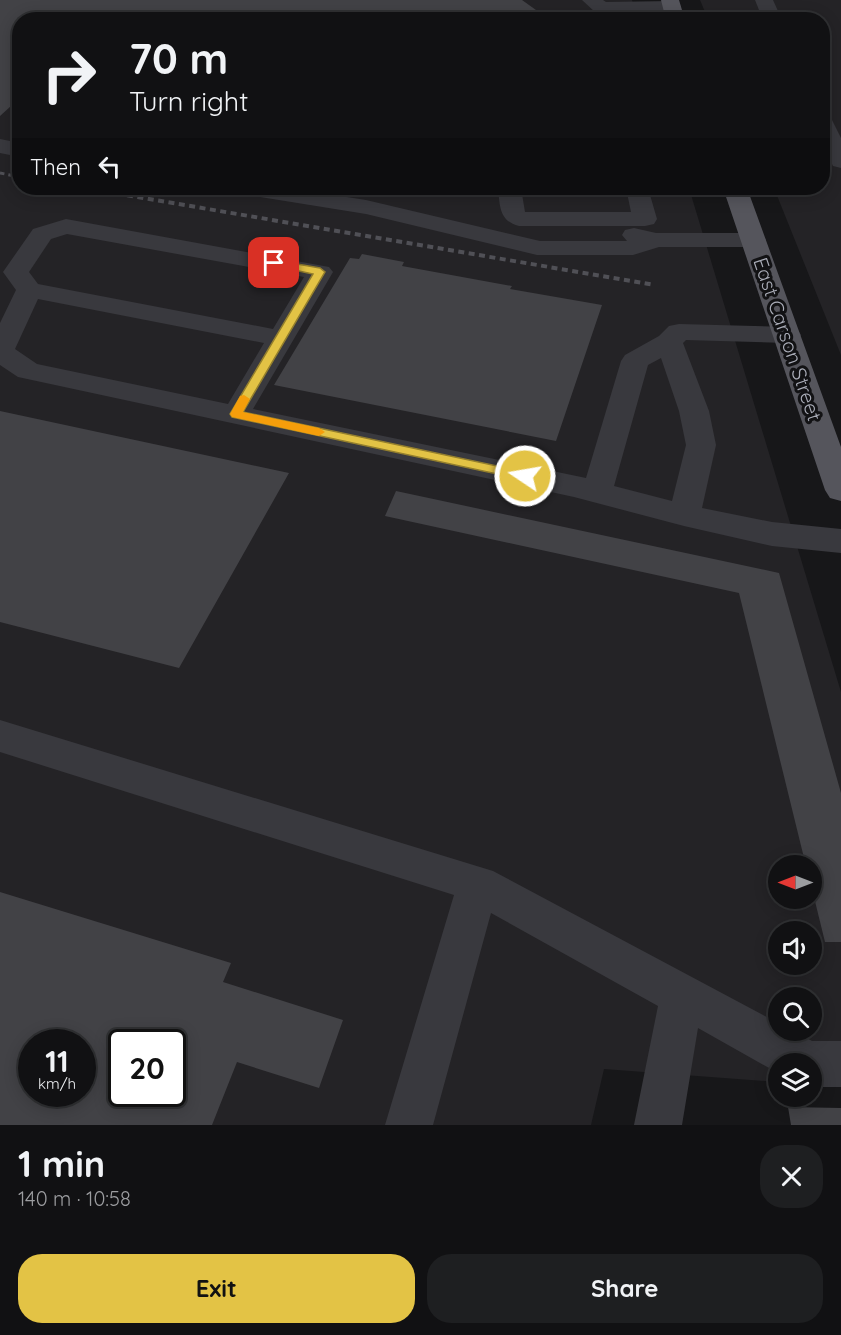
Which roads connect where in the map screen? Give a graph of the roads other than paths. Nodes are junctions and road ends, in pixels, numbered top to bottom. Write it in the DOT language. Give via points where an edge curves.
graph roads {
  1 [pos="597,9"];
  2 [pos="673,9"];
  3 [pos="830,138"];
  4 [pos="841,161"];
  5 [pos="291,195"];
  6 [pos="511,195"];
  7 [pos="639,195"];
  8 [pos="738,195"];
  9 [pos="754,240"];
  10 [pos="29,290"];
  11 [pos="786,335"];
  12 [pos="279,338"];
  13 [pos="669,342"];
  14 [pos="0,352"];
  15 [pos="236,414"];
  16 [pos="841,490"];
  17 [pos="597,492"];
  18 [pos="684,515"];
  19 [pos="841,541"];
  20 [pos="0,736"];
  21 [pos="478,884"];
  22 [pos="682,996"];
  23 [pos="789,1053"];
  24 [pos="822,1064"];
  25 [pos="841,1064"];
  26 [pos="409,1125"];
  27 [pos="658,1125"];
  1 -- 2 [label="lane"];
  3 -- 4 [label="lane"];
  5 -- 9 [label="lane" via="366,207 537,248 633,248 656,240"];
  6 -- 7 [label="lane" via="512,212 519,219 645,219"];
  8 -- 9 [label="main road, East Carson Street"];
  9 -- 11 [label="main road, East Carson Street"];
  10 -- 12 [label="lane"];
  10 -- 12 [label="lane" via="16,272 42,234 66,226 320,272"];
  10 -- 14 [label="lane"];
  11 -- 13 [label="lane" via="679,332"];
  11 -- 16 [label="main road, East Carson Street"];
  12 -- 15 [label="lane"];
  13 -- 17 [label="lane" via="635,361"];
  13 -- 18 [label="lane" via="694,411 700,445"];
  14 -- 15 [label="lane" via="28,371"];
  15 -- 17 [label="lane"];
  17 -- 18 [label="lane"];
  18 -- 19 [label="lane" via="772,534"];
  20 -- 21 [label="lane"];
  21 -- 22 [label="lane"];
  21 -- 26 [label="lane"];
  22 -- 23 [label="lane"];
  22 -- 27 [label="lane"];
  24 -- 25 [label="lane"];
}
